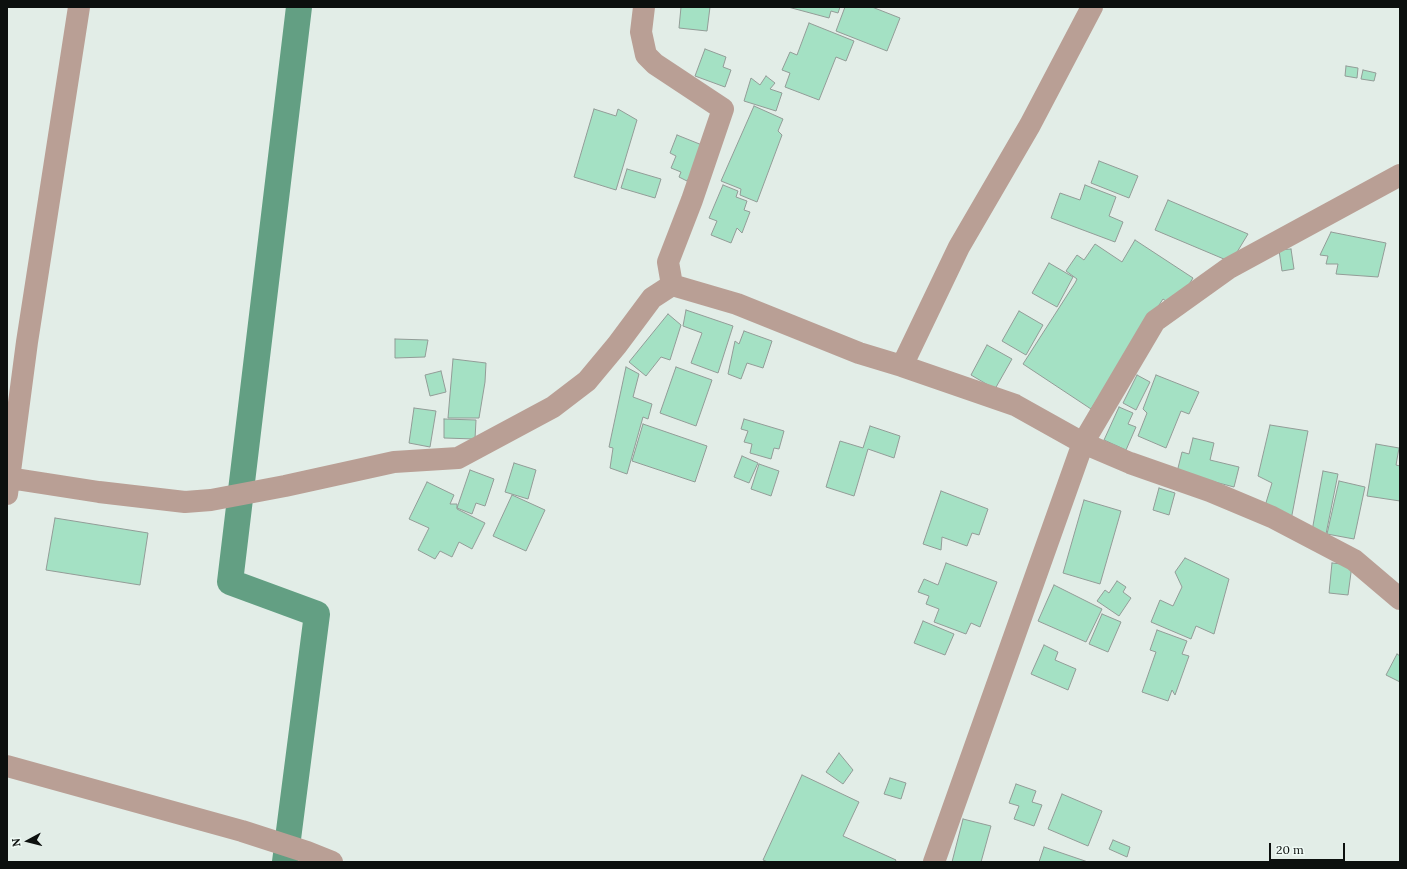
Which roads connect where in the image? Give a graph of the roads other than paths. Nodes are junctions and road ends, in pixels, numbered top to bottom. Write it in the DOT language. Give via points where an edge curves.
graph roads {
  1 [pos="79,7"];
  2 [pos="644,7"];
  3 [pos="1092,7"];
  4 [pos="1400,175"];
  5 [pos="672,284"];
  6 [pos="902,366"];
  7 [pos="1083,444"];
  8 [pos="8,486"];
  9 [pos="1400,599"];
  10 [pos="7,766"];
  11 [pos="323,859"];
  12 [pos="934,862"];
  1 -- 8 [label="street" via="27,342"];
  2 -- 5 [label="street" via="641,32 646,56 723,109 668,262"];
  3 -- 6 [label="street" via="1030,125 959,247"];
  4 -- 7 [label="street" via="1229,268 1155,321"];
  5 -- 6 [label="street" via="737,304 859,354"];
  5 -- 8 [label="street" via="652,298 587,381 553,407 458,458 394,462 285,486 211,500 185,502 99,492"];
  6 -- 7 [label="street" via="1015,405"];
  7 -- 9 [label="street" via="1272,517 1354,560"];
  7 -- 12 [label="street"];
  10 -- 11 [label="street" via="242,831"];
}
